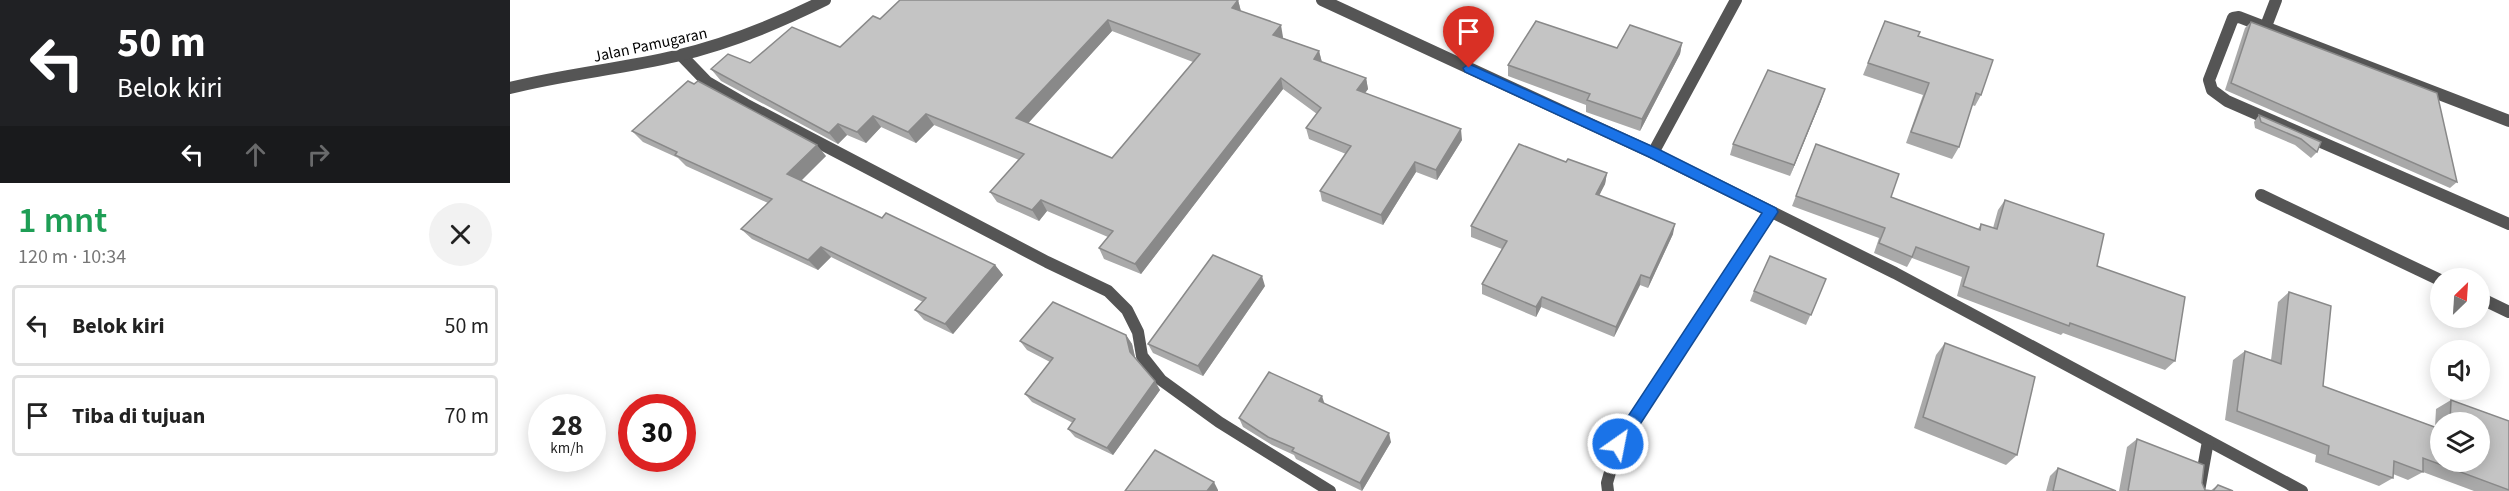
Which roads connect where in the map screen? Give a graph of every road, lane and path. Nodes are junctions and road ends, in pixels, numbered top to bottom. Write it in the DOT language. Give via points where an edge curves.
graph roads {
  1 [pos="825,0"];
  2 [pos="1322,0"];
  3 [pos="1736,0"];
  4 [pos="2276,0"];
  5 [pos="2266,26"];
  6 [pos="681,55"];
  7 [pos="510,88"];
  8 [pos="2509,122"];
  9 [pos="1653,153"];
  10 [pos="2261,195"];
  11 [pos="1771,212"];
  12 [pos="2509,224"];
  13 [pos="2430,275"];
  14 [pos="2490,303"];
  15 [pos="2509,312"];
  16 [pos="2208,441"];
  17 [pos="1330,491"];
  18 [pos="1608,491"];
  19 [pos="2199,491"];
  20 [pos="2302,491"];
  1 -- 6 [label="street, Jalan Pamugaran" via="780,23"];
  2 -- 9 [label="street"];
  3 -- 9 [label="street"];
  4 -- 5 [label="street"];
  5 -- 8 [label="street"];
  5 -- 12 [label="street" via="2233,18 2209,80 2219,96"];
  6 -- 7 [label="street, Jalan Pamugaran"];
  6 -- 17 [label="street" via="707,81 745,104 1108,291 1127,310 1138,332 1142,356 1161,380"];
  9 -- 11 [label="street"];
  10 -- 13 [label="street"];
  11 -- 16 [label="street" via="1895,273"];
  11 -- 18 [label="street" via="1618,444"];
  14 -- 15 [label="street"];
  16 -- 19 [label="street"];
  16 -- 20 [label="street"];
}
